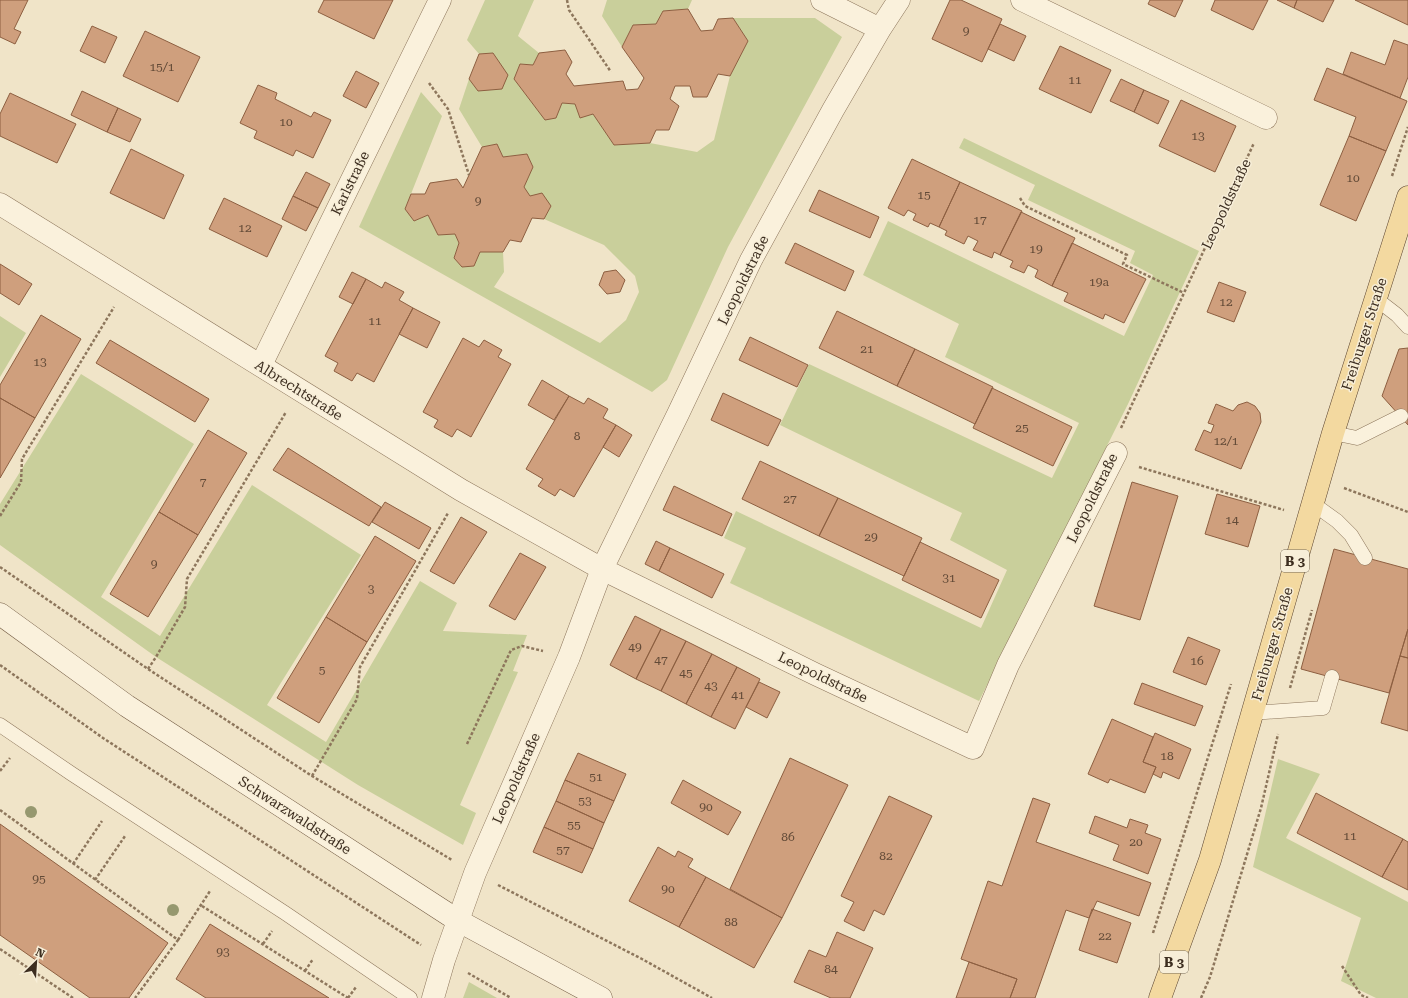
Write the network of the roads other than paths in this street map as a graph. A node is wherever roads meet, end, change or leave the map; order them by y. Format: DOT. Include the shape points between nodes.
graph roads {
  1 [pos="440,0"];
  2 [pos="822,0"];
  3 [pos="899,0"];
  4 [pos="1022,0"];
  5 [pos="880,29"];
  6 [pos="1266,118"];
  7 [pos="1408,198"];
  8 [pos="0,204"];
  9 [pos="1375,298"];
  10 [pos="1408,327"];
  11 [pos="261,365"];
  12 [pos="1401,416"];
  13 [pos="1333,434"];
  14 [pos="1116,453"];
  15 [pos="1312,503"];
  16 [pos="1364,558"];
  17 [pos="602,569"];
  18 [pos="0,614"];
  19 [pos="1332,677"];
  20 [pos="1252,713"];
  21 [pos="0,725"];
  22 [pos="457,920"];
  23 [pos="410,998"];
  24 [pos="433,998"];
  25 [pos="601,998"];
  26 [pos="1160,998"];
  1 -- 11 [label="street, Karlstraße"];
  2 -- 5 [label="street"];
  3 -- 5 [label="street, Leopoldstraße"];
  4 -- 6 [label="street"];
  5 -- 17 [label="street, Leopoldstraße" via="751,260"];
  7 -- 9 [label="main road, Freiburger Straße / B 3"];
  8 -- 11 [label="street, Albrechtstraße"];
  9 -- 10 [label="lane"];
  9 -- 13 [label="main road, Freiburger Straße / B 3"];
  11 -- 17 [label="street, Albrechtstraße" via="461,490"];
  12 -- 13 [label="lane" via="1357,438"];
  13 -- 15 [label="main road, Freiburger Straße / B 3"];
  14 -- 17 [label="street, Leopoldstraße" via="1008,665 973,748 815,674"];
  15 -- 16 [label="lane" via="1351,535"];
  15 -- 20 [label="main road, Freiburger Straße / B 3"];
  17 -- 22 [label="street, Leopoldstraße" via="569,657 474,873"];
  18 -- 22 [label="street, Schwarzwaldstraße" via="127,706"];
  19 -- 20 [label="lane" via="1323,708"];
  20 -- 26 [label="main road, Freiburger Straße / B 3" via="1210,860"];
  21 -- 23 [label="lane"];
  22 -- 24 [label="street, Leopoldstraße"];
  22 -- 25 [label="street, Schwarzwaldstraße"];
}
